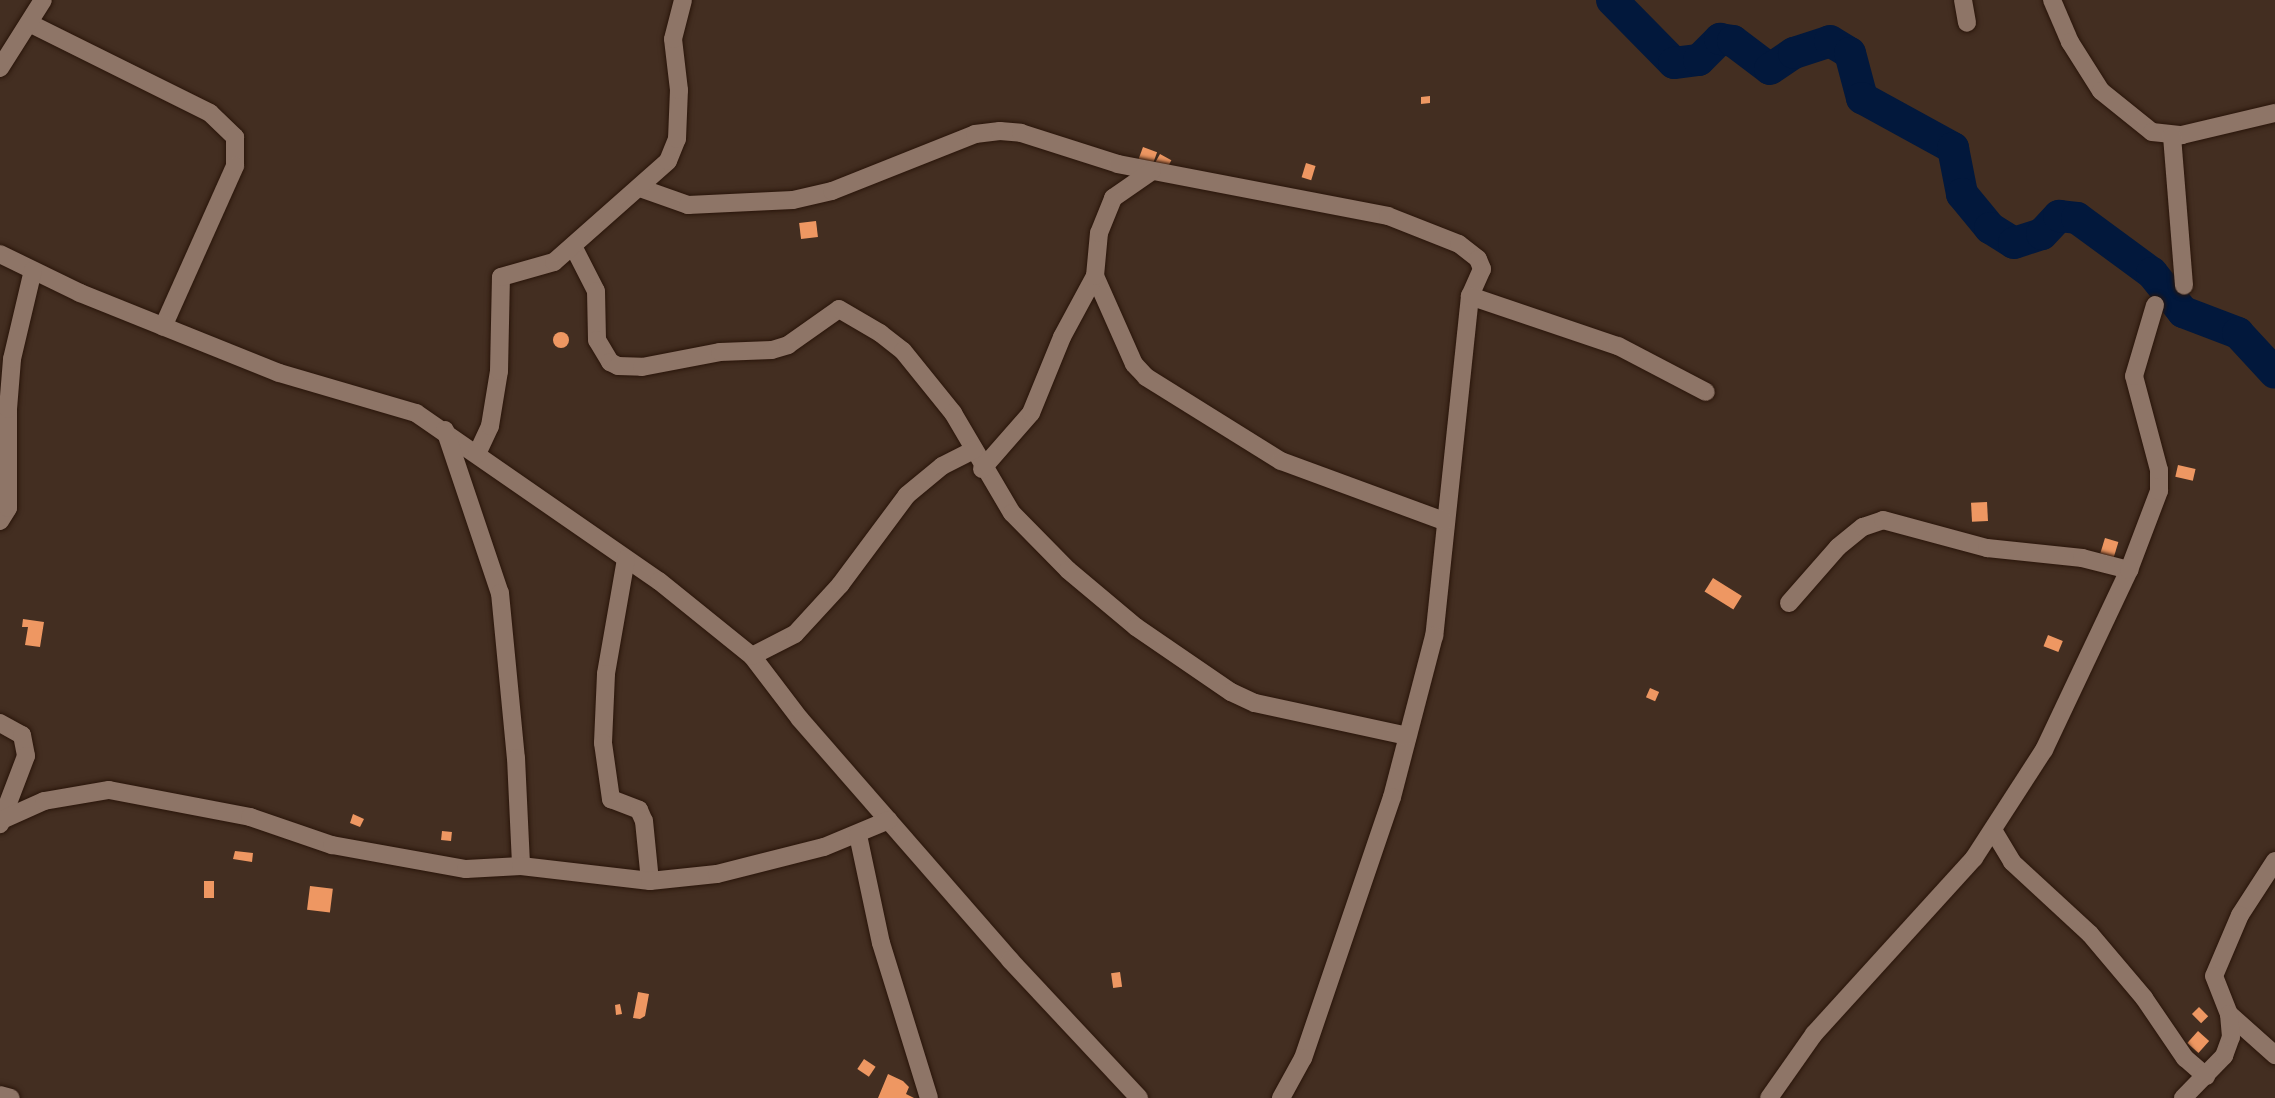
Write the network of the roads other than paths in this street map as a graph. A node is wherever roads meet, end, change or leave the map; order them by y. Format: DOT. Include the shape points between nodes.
graph roads {
  1 [pos="43,0"];
  2 [pos="683,0"];
  3 [pos="1963,0"];
  4 [pos="2052,0"];
  5 [pos="29,23"];
  6 [pos="1967,23"];
  7 [pos="0,68"];
  8 [pos="2275,113"];
  9 [pos="2172,136"];
  10 [pos="1152,171"];
  11 [pos="639,188"];
  12 [pos="573,247"];
  13 [pos="0,254"];
  14 [pos="33,270"];
  15 [pos="1095,276"];
  16 [pos="2184,286"];
  17 [pos="1470,296"];
  18 [pos="2155,305"];
  19 [pos="163,327"];
  20 [pos="1706,392"];
  21 [pos="445,430"];
  22 [pos="974,450"];
  23 [pos="477,454"];
  24 [pos="982,469"];
  25 [pos="0,521"];
  26 [pos="1444,521"];
  27 [pos="626,559"];
  28 [pos="2129,570"];
  29 [pos="1789,603"];
  30 [pos="752,656"];
  31 [pos="0,723"];
  32 [pos="1407,736"];
  33 [pos="889,820"];
  34 [pos="2,822"];
  35 [pos="1993,830"];
  36 [pos="859,835"];
  37 [pos="2275,860"];
  38 [pos="521,866"];
  39 [pos="650,881"];
  40 [pos="2229,1014"];
  41 [pos="2275,1055"];
  42 [pos="2206,1076"];
  43 [pos="929,1098"];
  44 [pos="1139,1098"];
  45 [pos="1280,1098"];
  46 [pos="1769,1098"];
  47 [pos="2183,1098"];
  1 -- 5 [label="street"];
  2 -- 11 [label="street" via="673,39 679,90 677,139 668,161"];
  3 -- 6 [label="street"];
  4 -- 9 [label="street" via="2070,42 2101,91 2133,120 2152,132"];
  5 -- 7 [label="street"];
  5 -- 19 [label="street" via="210,113 235,137 235,166"];
  8 -- 9 [label="street"];
  9 -- 16 [label="street"];
  10 -- 11 [label="street" via="1000,131 975,134 832,191 793,200 688,205"];
  10 -- 15 [label="street" via="1113,198 1099,233"];
  10 -- 17 [label="street" via="1309,199 1427,230 1478,259 1482,269"];
  11 -- 12 [label="street"];
  12 -- 22 [label="street" via="596,291 597,340 610,362 642,367 720,352 772,351 839,309 903,351 953,413"];
  12 -- 23 [label="street" via="554,262 501,276 499,371 490,426"];
  13 -- 14 [label="street"];
  14 -- 19 [label="street"];
  14 -- 25 [label="street" via="12,359 8,508"];
  15 -- 24 [label="street" via="1062,337 1031,414"];
  15 -- 26 [label="street" via="1134,364 1146,377 1281,461"];
  17 -- 20 [label="street" via="1618,346"];
  17 -- 26 [label="street"];
  18 -- 28 [label="street" via="2134,376 2160,470 2159,491"];
  19 -- 21 [label="street" via="278,373 383,401"];
  21 -- 23 [label="street"];
  21 -- 38 [label="street" via="500,593"];
  22 -- 24 [label="street"];
  22 -- 30 [label="street" via="942,466 907,495 840,584 795,634"];
  23 -- 27 [label="street"];
  24 -- 32 [label="street" via="1012,513 1068,570 1136,627 1231,692 1255,703"];
  26 -- 32 [label="street" via="1434,636"];
  27 -- 30 [label="street"];
  27 -- 39 [label="street" via="606,674 603,743 611,799 639,810 644,821"];
  28 -- 29 [label="street" via="2082,558 1987,548 1883,520 1863,527 1838,547"];
  28 -- 35 [label="street" via="2044,750"];
  30 -- 33 [label="street" via="800,719"];
  31 -- 34 [label="street" via="22,735 26,756"];
  32 -- 45 [label="street" via="1392,797 1303,1058"];
  33 -- 36 [label="street"];
  33 -- 44 [label="street" via="1010,960"];
  34 -- 38 [label="street" via="44,802 109,790 250,817 332,845 397,858 466,869"];
  35 -- 42 [label="street" via="2012,862 2090,934 2144,998 2185,1058"];
  35 -- 46 [label="street" via="1936,902 1814,1034"];
  36 -- 39 [label="street" via="718,874"];
  36 -- 43 [label="street" via="881,943"];
  37 -- 40 [label="street" via="2239,915 2216,972"];
  38 -- 39 [label="street"];
  40 -- 41 [label="street"];
  40 -- 42 [label="street" via="2228,1046"];
  42 -- 47 [label="street"];
}
